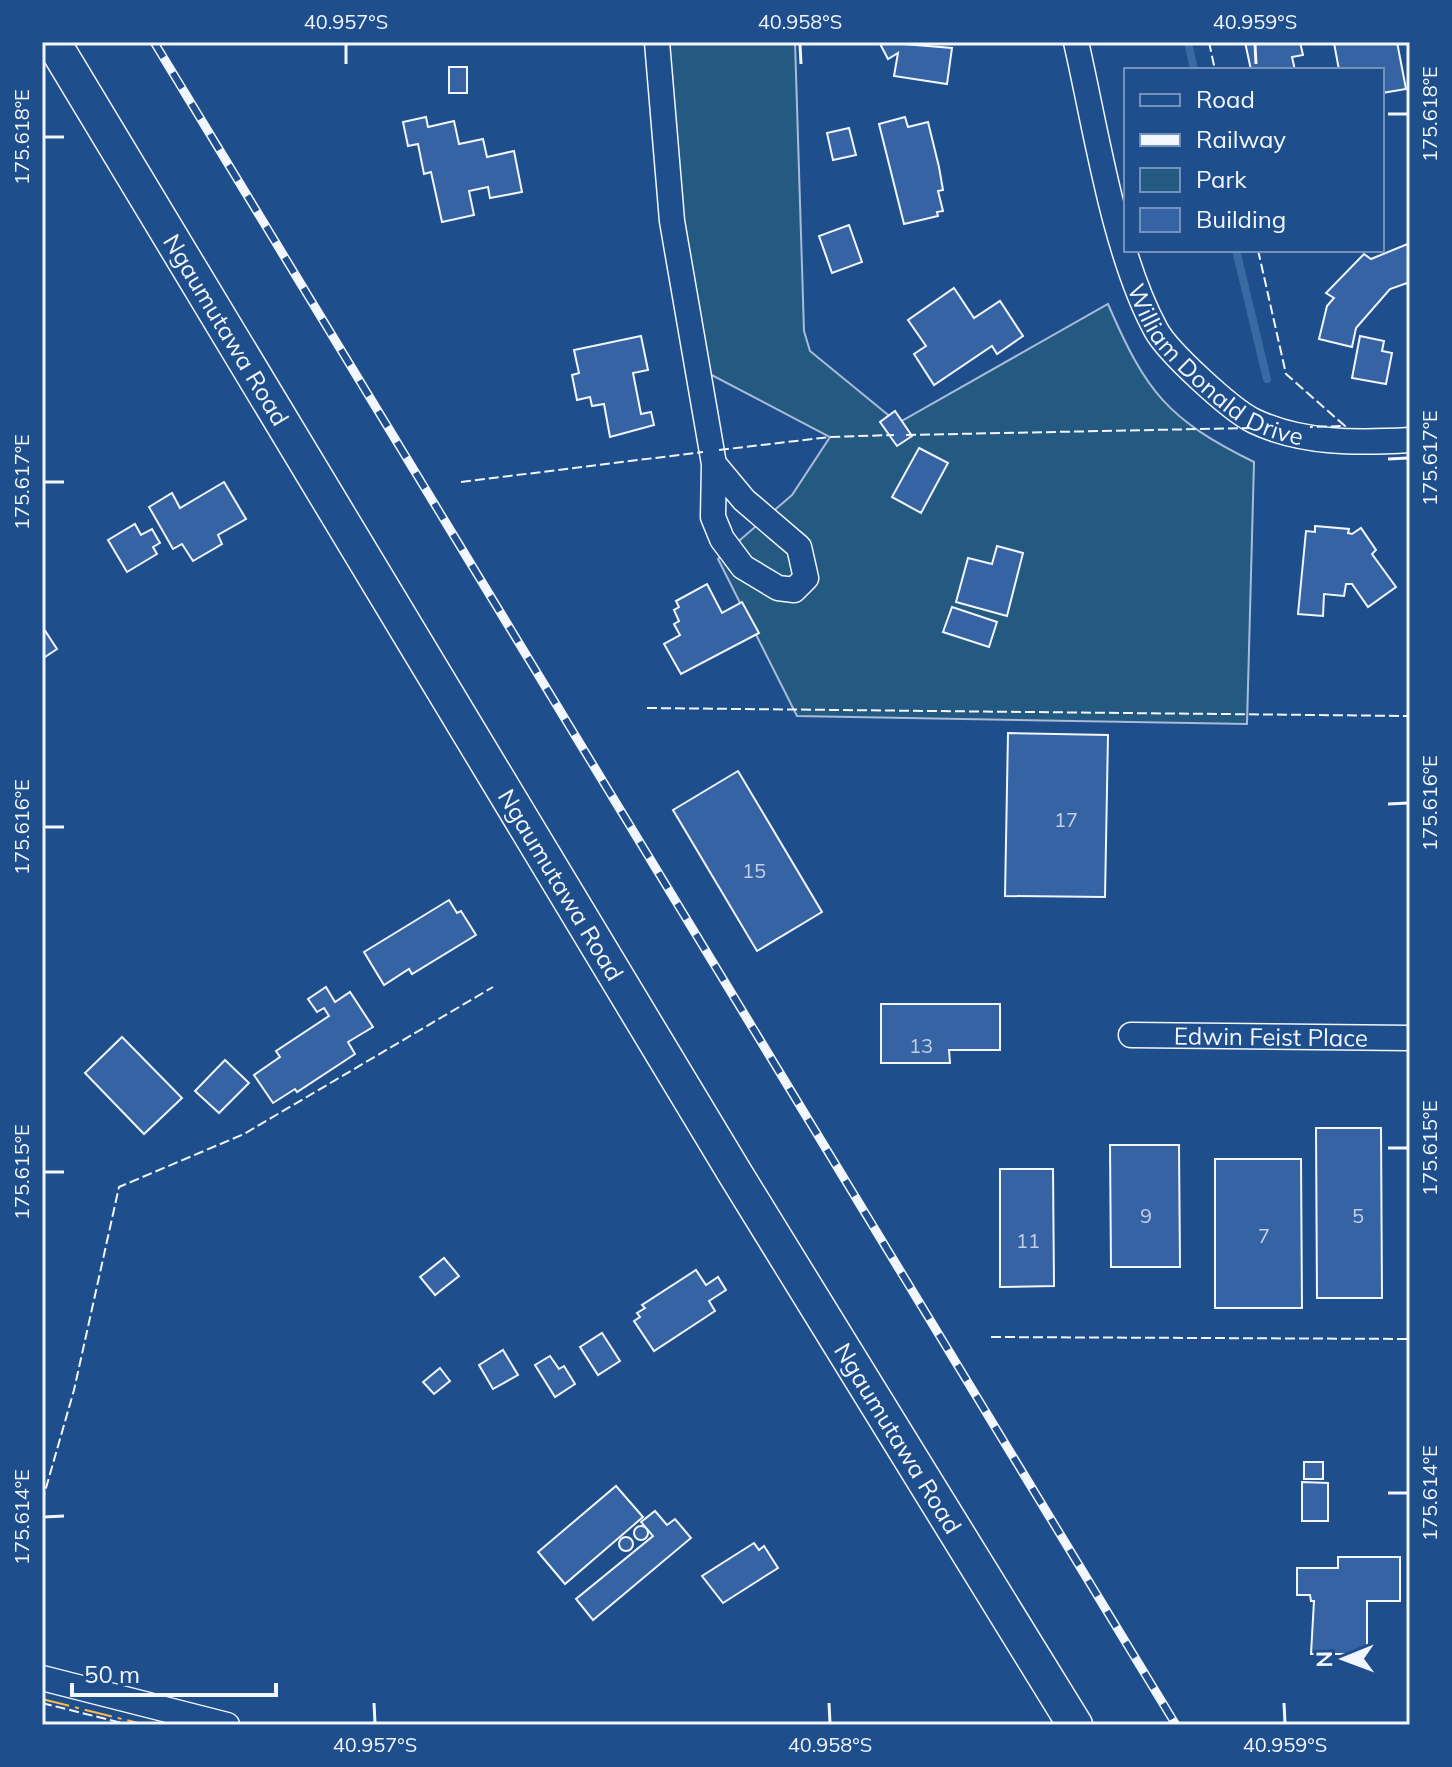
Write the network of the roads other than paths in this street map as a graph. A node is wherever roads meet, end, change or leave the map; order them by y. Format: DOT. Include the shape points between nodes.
graph roads {
  1 [pos="53,42"];
  2 [pos="657,42"];
  3 [pos="1076,42"];
  4 [pos="1124,248"];
  5 [pos="1125,252"];
  6 [pos="1410,440"];
  7 [pos="714,464"];
  8 [pos="1131,1035"];
  9 [pos="1410,1038"];
  10 [pos="42,1678"];
  11 [pos="227,1725"];
  12 [pos="1075,1725"];
  1 -- 12 [label="main road, Ngaumutawa Road" via="744,1188"];
  2 -- 7 [label="street" via="672,221"];
  3 -- 4 [label="street, William Donald Drive"];
  5 -- 6 [label="street, William Donald Drive" via="1157,333 1207,385 1253,421 1321,441"];
  7 -- 7 [label="street" via="744,500 799,547 806,578 794,590 778,588 743,567 722,539 713,517"];
  8 -- 9 [label="street, Edwin Feist Place"];
  10 -- 11 [label="street"];
}
